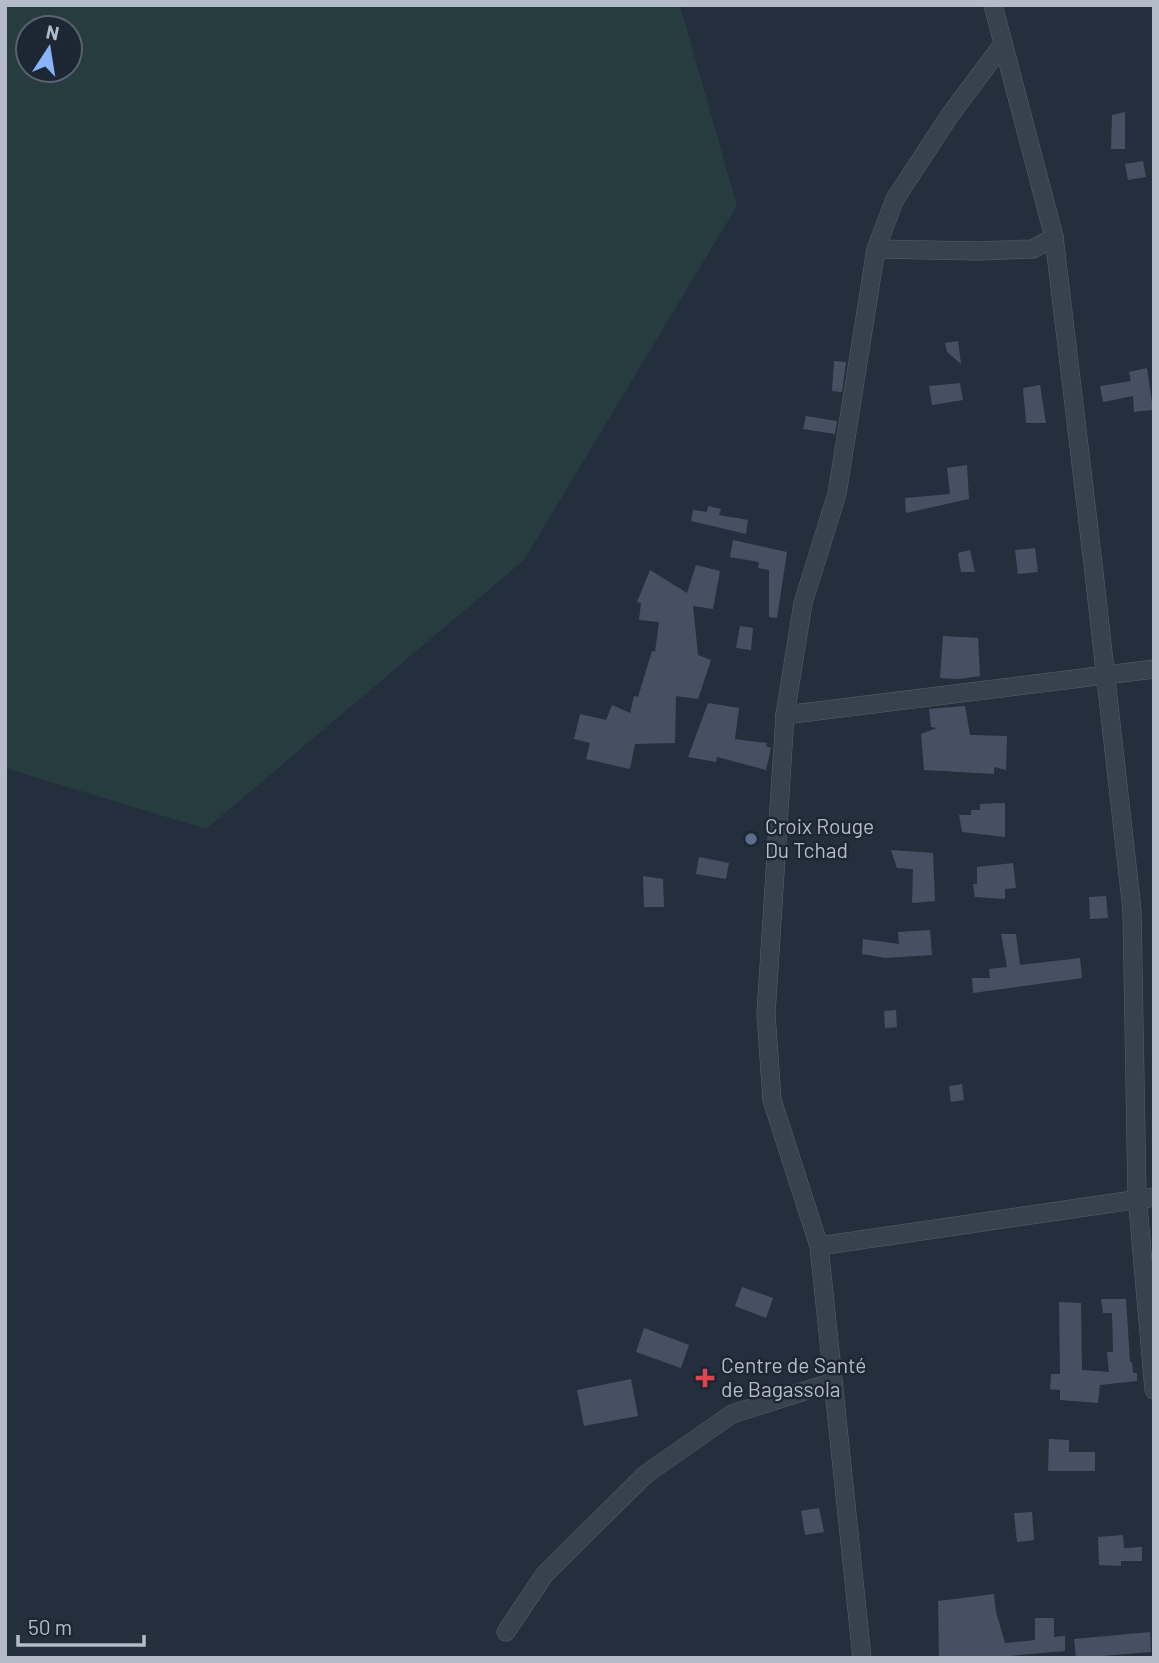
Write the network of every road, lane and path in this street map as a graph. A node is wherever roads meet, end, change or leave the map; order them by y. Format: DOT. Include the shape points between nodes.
graph roads {
  1 [pos="993,5"];
  2 [pos="1003,44"];
  3 [pos="1054,237"];
  4 [pos="876,249"];
  5 [pos="1154,669"];
  6 [pos="1106,675"];
  7 [pos="785,715"];
  8 [pos="1146,1198"];
  9 [pos="820,1246"];
  10 [pos="833,1382"];
  11 [pos="1154,1390"];
  12 [pos="506,1632"];
  13 [pos="862,1658"];
  1 -- 2 [label="street"];
  2 -- 3 [label="street"];
  2 -- 4 [label="street" via="895,199"];
  3 -- 4 [label="street" via="1033,249"];
  3 -- 6 [label="street"];
  4 -- 7 [label="street" via="837,494 803,603"];
  5 -- 6 [label="street"];
  6 -- 7 [label="street"];
  6 -- 8 [label="street" via="1132,910"];
  7 -- 9 [label="street" via="766,1014 772,1100"];
  8 -- 9 [label="street"];
  8 -- 11 [label="street"];
  9 -- 10 [label="street"];
  10 -- 12 [label="street" via="732,1414 646,1474 545,1574"];
  10 -- 13 [label="street"];
}
